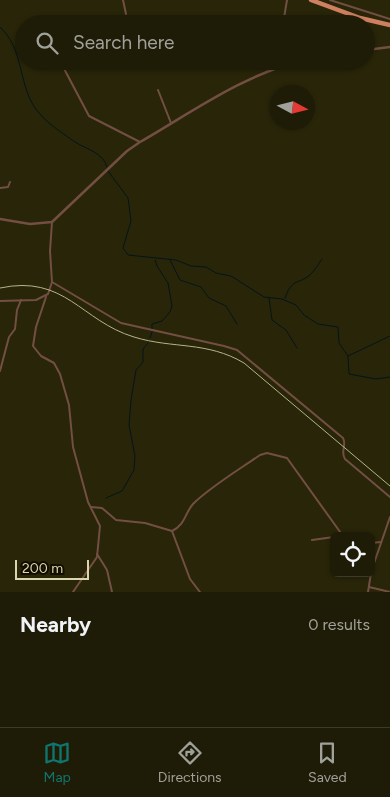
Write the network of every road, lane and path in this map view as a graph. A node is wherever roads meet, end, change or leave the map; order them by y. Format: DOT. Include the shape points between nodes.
graph roads {
  1 [pos="123,0"];
  2 [pos="287,0"];
  3 [pos="312,0"];
  4 [pos="330,0"];
  5 [pos="126,14"];
  6 [pos="284,15"];
  7 [pos="352,15"];
  8 [pos="390,19"];
  9 [pos="375,22"];
  10 [pos="390,25"];
  11 [pos="390,47"];
  12 [pos="375,49"];
  13 [pos="65,70"];
  14 [pos="274,70"];
  15 [pos="158,90"];
  16 [pos="171,123"];
  17 [pos="140,142"];
  18 [pos="10,182"];
  19 [pos="0,188"];
  20 [pos="0,219"];
  21 [pos="52,222"];
  22 [pos="52,282"];
  23 [pos="46,296"];
  24 [pos="21,300"];
  25 [pos="0,301"];
  26 [pos="0,371"];
  27 [pos="390,497"];
  28 [pos="92,508"];
  29 [pos="390,517"];
  30 [pos="172,531"];
  31 [pos="339,532"];
  32 [pos="330,538"];
  33 [pos="312,540"];
  34 [pos="381,542"];
  35 [pos="375,543"];
  36 [pos="97,554"];
  37 [pos="375,561"];
  38 [pos="370,577"];
  39 [pos="369,587"];
  40 [pos="73,592"];
  41 [pos="112,592"];
  42 [pos="200,592"];
  43 [pos="368,592"];
  44 [pos="390,592"];
  1 -- 5 [label="street"];
  2 -- 6 [label="street"];
  3 -- 7 [label="highway"];
  4 -- 8 [label="street"];
  9 -- 10 [label="highway"];
  11 -- 12 [label="street"];
  13 -- 17 [label="street" via="89,116"];
  14 -- 16 [label="street"];
  15 -- 16 [label="street"];
  16 -- 17 [label="street"];
  17 -- 21 [label="street"];
  18 -- 19 [label="street" via="8,188"];
  20 -- 21 [label="street" via="22,223"];
  21 -- 22 [label="street"];
  22 -- 23 [label="street"];
  22 -- 27 [label="street" via="121,323 237,350 343,438 342,454 345,459"];
  23 -- 24 [label="street"];
  23 -- 28 [label="street" via="33,346 41,356 54,363 60,374 69,405 73,447"];
  24 -- 25 [label="street"];
  24 -- 26 [label="street"];
  28 -- 30 [label="street" via="102,508 116,520 145,523"];
  28 -- 36 [label="street" via="100,526"];
  29 -- 34 [label="street"];
  30 -- 31 [label="street" via="192,505 267,453 287,458"];
  30 -- 42 [label="street" via="190,580"];
  32 -- 33 [label="street"];
  34 -- 35 [label="street"];
  34 -- 37 [label="street"];
  36 -- 40 [label="street"];
  36 -- 41 [label="street" via="107,570"];
  38 -- 39 [label="street"];
  39 -- 43 [label="street"];
  39 -- 44 [label="street"];
}
